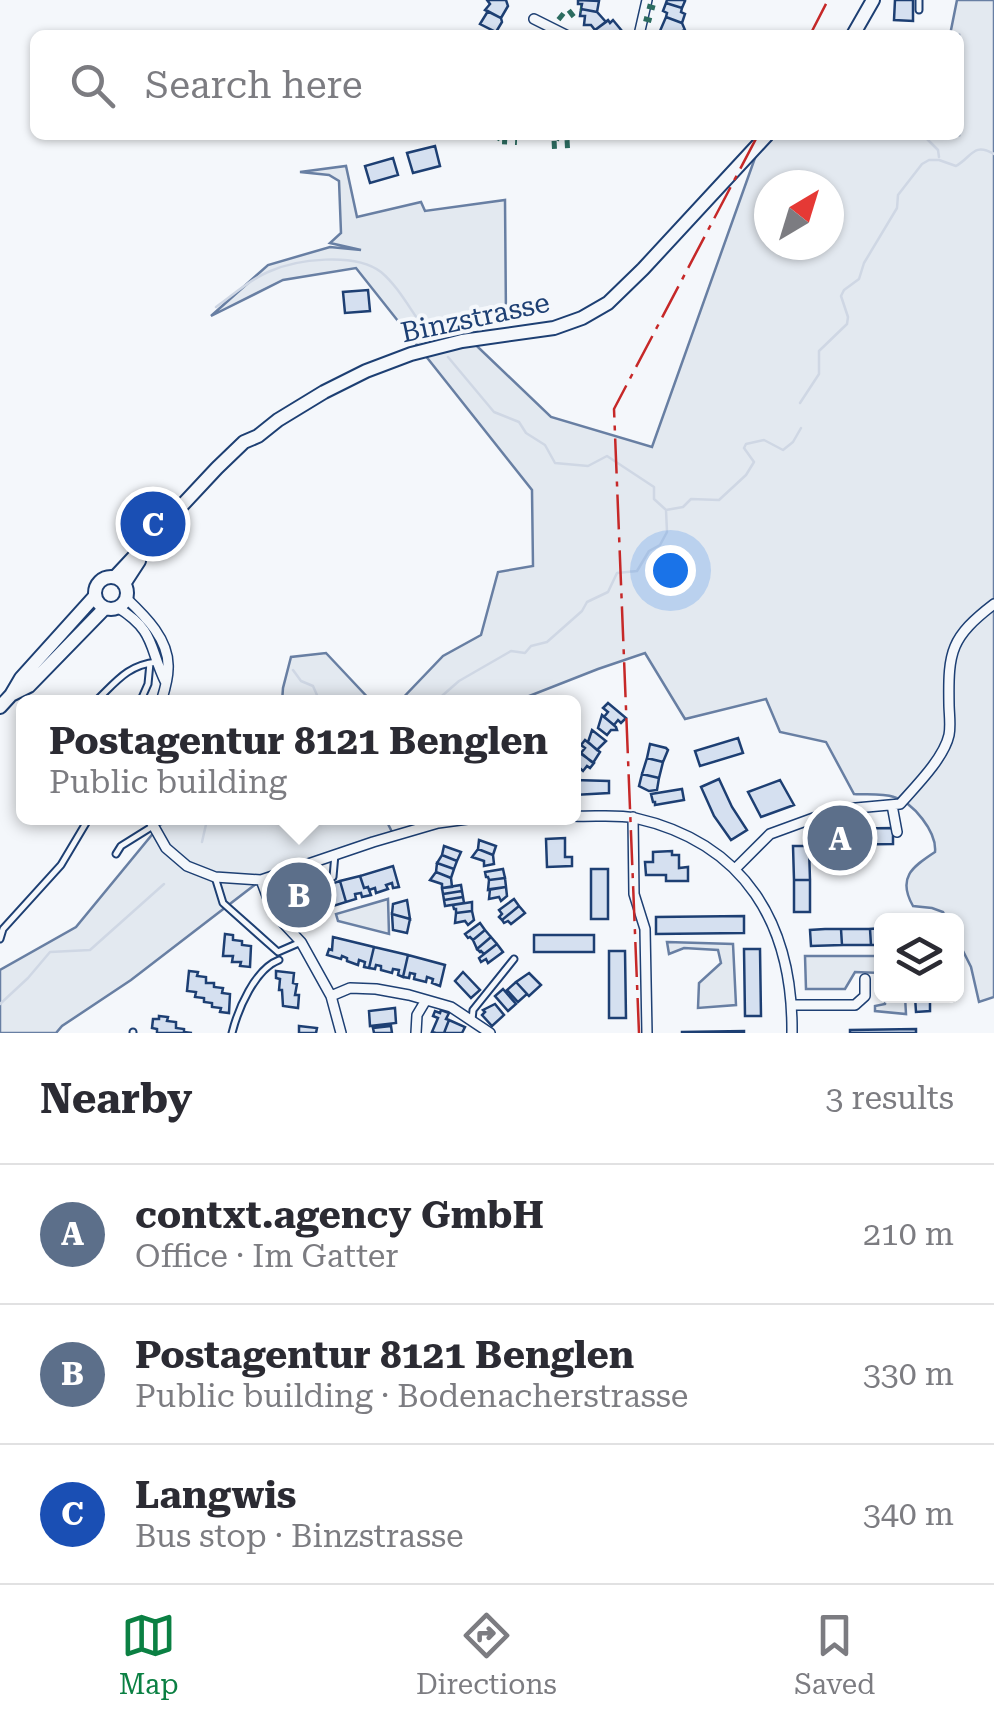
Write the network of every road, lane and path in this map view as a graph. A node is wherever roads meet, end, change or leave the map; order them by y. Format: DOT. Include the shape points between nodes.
graph roads {
  1 [pos="648,0"];
  2 [pos="873,0"];
  3 [pos="919,0"];
  4 [pos="919,10"];
  5 [pos="534,19"];
  6 [pos="556,30"];
  7 [pos="640,30"];
  8 [pos="857,30"];
  9 [pos="761,140"];
  10 [pos="117,595"];
  11 [pos="95,596"];
  12 [pos="994,604"];
  13 [pos="159,662"];
  14 [pos="102,695"];
  15 [pos="143,695"];
  16 [pos="163,695"];
  17 [pos="11,696"];
  18 [pos="0,707"];
  19 [pos="896,805"];
  20 [pos="581,816"];
  21 [pos="633,817"];
  22 [pos="85,825"];
  23 [pos="147,825"];
  24 [pos="153,825"];
  25 [pos="428,825"];
  26 [pos="897,832"];
  27 [pos="116,854"];
  28 [pos="334,854"];
  29 [pos="736,869"];
  30 [pos="215,877"];
  31 [pos="262,880"];
  32 [pos="267,898"];
  33 [pos="1,928"];
  34 [pos="0,938"];
  35 [pos="300,942"];
  36 [pos="514,959"];
  37 [pos="279,960"];
  38 [pos="866,979"];
  39 [pos="331,996"];
  40 [pos="426,1000"];
  41 [pos="792,1006"];
  42 [pos="472,1020"];
  43 [pos="232,1033"];
  44 [pos="341,1033"];
  45 [pos="416,1033"];
  46 [pos="468,1033"];
  47 [pos="490,1033"];
  48 [pos="647,1033"];
  49 [pos="792,1033"];
  1 -- 7 [label="street"];
  2 -- 8 [label="main road"];
  3 -- 4 [label="lane"];
  5 -- 6 [label="street"];
  9 -- 10 [label="main road, Binzstrasse" via="632,281 595,311 554,328 462,341 386,362 303,404 258,436 140,560"];
  10 -- 11 [label="main road" via="97,601"];
  10 -- 11 [label="main road, Binzstrasse" via="104,578"];
  10 -- 13 [label="street"];
  10 -- 17 [label="main road, Binzstrasse" via="29,686"];
  11 -- 17 [label="main road, Binzstrasse"];
  12 -- 19 [label="street" via="956,642 948,673 949,736 931,769"];
  13 -- 14 [label="lane" via="136,665"];
  13 -- 15 [label="lane"];
  13 -- 16 [label="street"];
  17 -- 18 [label="main road, Binzstrasse"];
  19 -- 26 [label="street"];
  19 -- 29 [label="street" via="822,815 770,834"];
  20 -- 21 [label="street"];
  21 -- 29 [label="street" via="694,840"];
  21 -- 48 [label="street"];
  22 -- 33 [label="lane" via="62,865"];
  23 -- 27 [label="lane"];
  24 -- 30 [label="street" via="186,866"];
  25 -- 28 [label="street"];
  28 -- 31 [label="street"];
  28 -- 32 [label="lane" via="333,877"];
  29 -- 41 [label="street" via="778,936"];
  30 -- 31 [label="street"];
  30 -- 35 [label="lane" via="222,902 278,952"];
  31 -- 32 [label="street"];
  32 -- 35 [label="street"];
  33 -- 34 [label="lane"];
  35 -- 39 [label="street"];
  36 -- 42 [label="lane"];
  37 -- 43 [label="lane" via="257,979"];
  38 -- 41 [label="street" via="866,996 856,1005"];
  39 -- 40 [label="street" via="376,989"];
  39 -- 44 [label="street"];
  40 -- 42 [label="street"];
  40 -- 45 [label="street"];
  41 -- 49 [label="street"];
  42 -- 46 [label="street"];
  42 -- 47 [label="street"];
}
